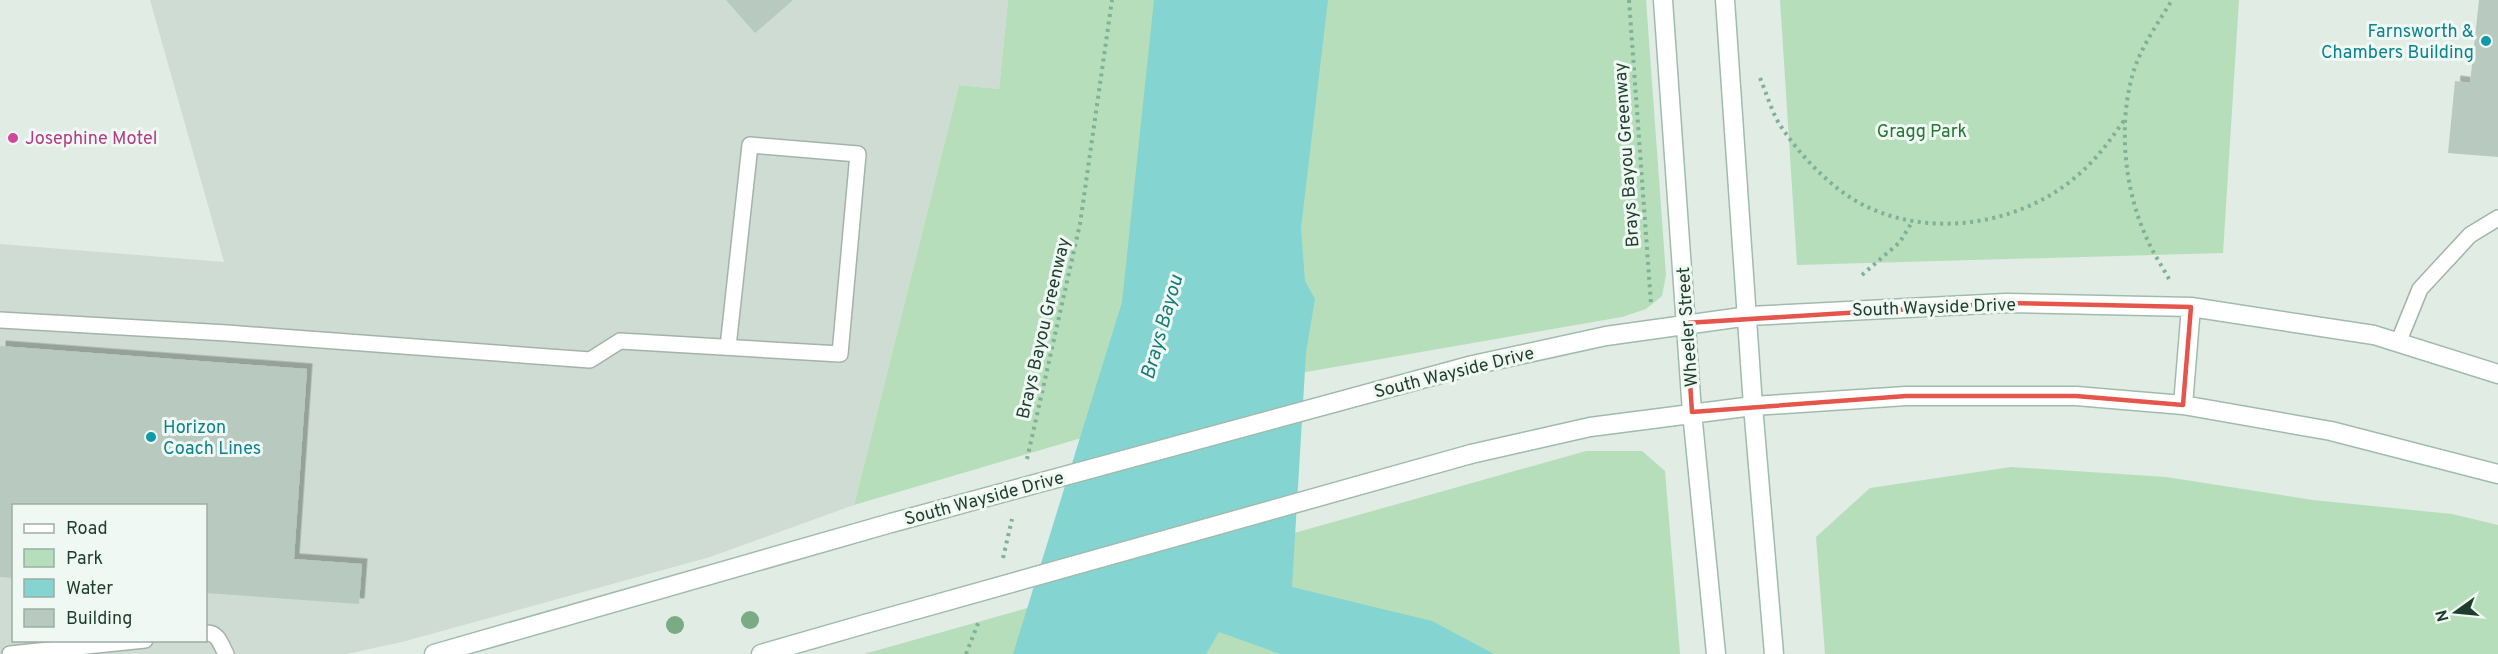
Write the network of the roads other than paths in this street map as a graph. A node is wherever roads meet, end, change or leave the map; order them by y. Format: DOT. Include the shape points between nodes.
graph roads {
  1 [pos="1663,0"];
  2 [pos="1725,0"];
  3 [pos="2498,218"];
  4 [pos="2191,307"];
  5 [pos="1749,316"];
  6 [pos="0,320"];
  7 [pos="1686,323"];
  8 [pos="2398,343"];
  9 [pos="728,347"];
  10 [pos="2498,374"];
  11 [pos="2183,405"];
  12 [pos="1754,406"];
  13 [pos="1692,412"];
  14 [pos="2498,474"];
  15 [pos="207,633"];
  16 [pos="126,642"];
  17 [pos="10,654"];
  18 [pos="226,654"];
  19 [pos="434,654"];
  20 [pos="760,654"];
  21 [pos="1716,654"];
  22 [pos="1774,654"];
  1 -- 7 [label="main road, Wheeler Street"];
  2 -- 5 [label="main road"];
  3 -- 8 [label="lane" via="2470,235 2420,290"];
  4 -- 5 [label="main road, South Wayside Drive" via="2006,303"];
  4 -- 8 [label="main road, South Wayside Drive"];
  4 -- 11 [label="main road"];
  5 -- 7 [label="main road, South Wayside Drive"];
  5 -- 12 [label="main road"];
  6 -- 9 [label="lane" via="590,360 620,341"];
  7 -- 13 [label="main road, Wheeler Street"];
  7 -- 19 [label="main road, South Wayside Drive, bridge" via="1473,364 891,523"];
  8 -- 10 [label="main road, South Wayside Drive"];
  9 -- 9 [label="lane" via="840,354 858,154 750,145"];
  11 -- 12 [label="main road" via="2076,396 1906,396"];
  11 -- 14 [label="main road" via="2331,431"];
  12 -- 13 [label="main road"];
  12 -- 22 [label="main road"];
  13 -- 20 [label="main road, bridge" via="1590,427 1471,454"];
  13 -- 21 [label="main road, Wheeler Street"];
  15 -- 18 [label="lane" via="217,637"];
  16 -- 17 [label="lane"];
}
